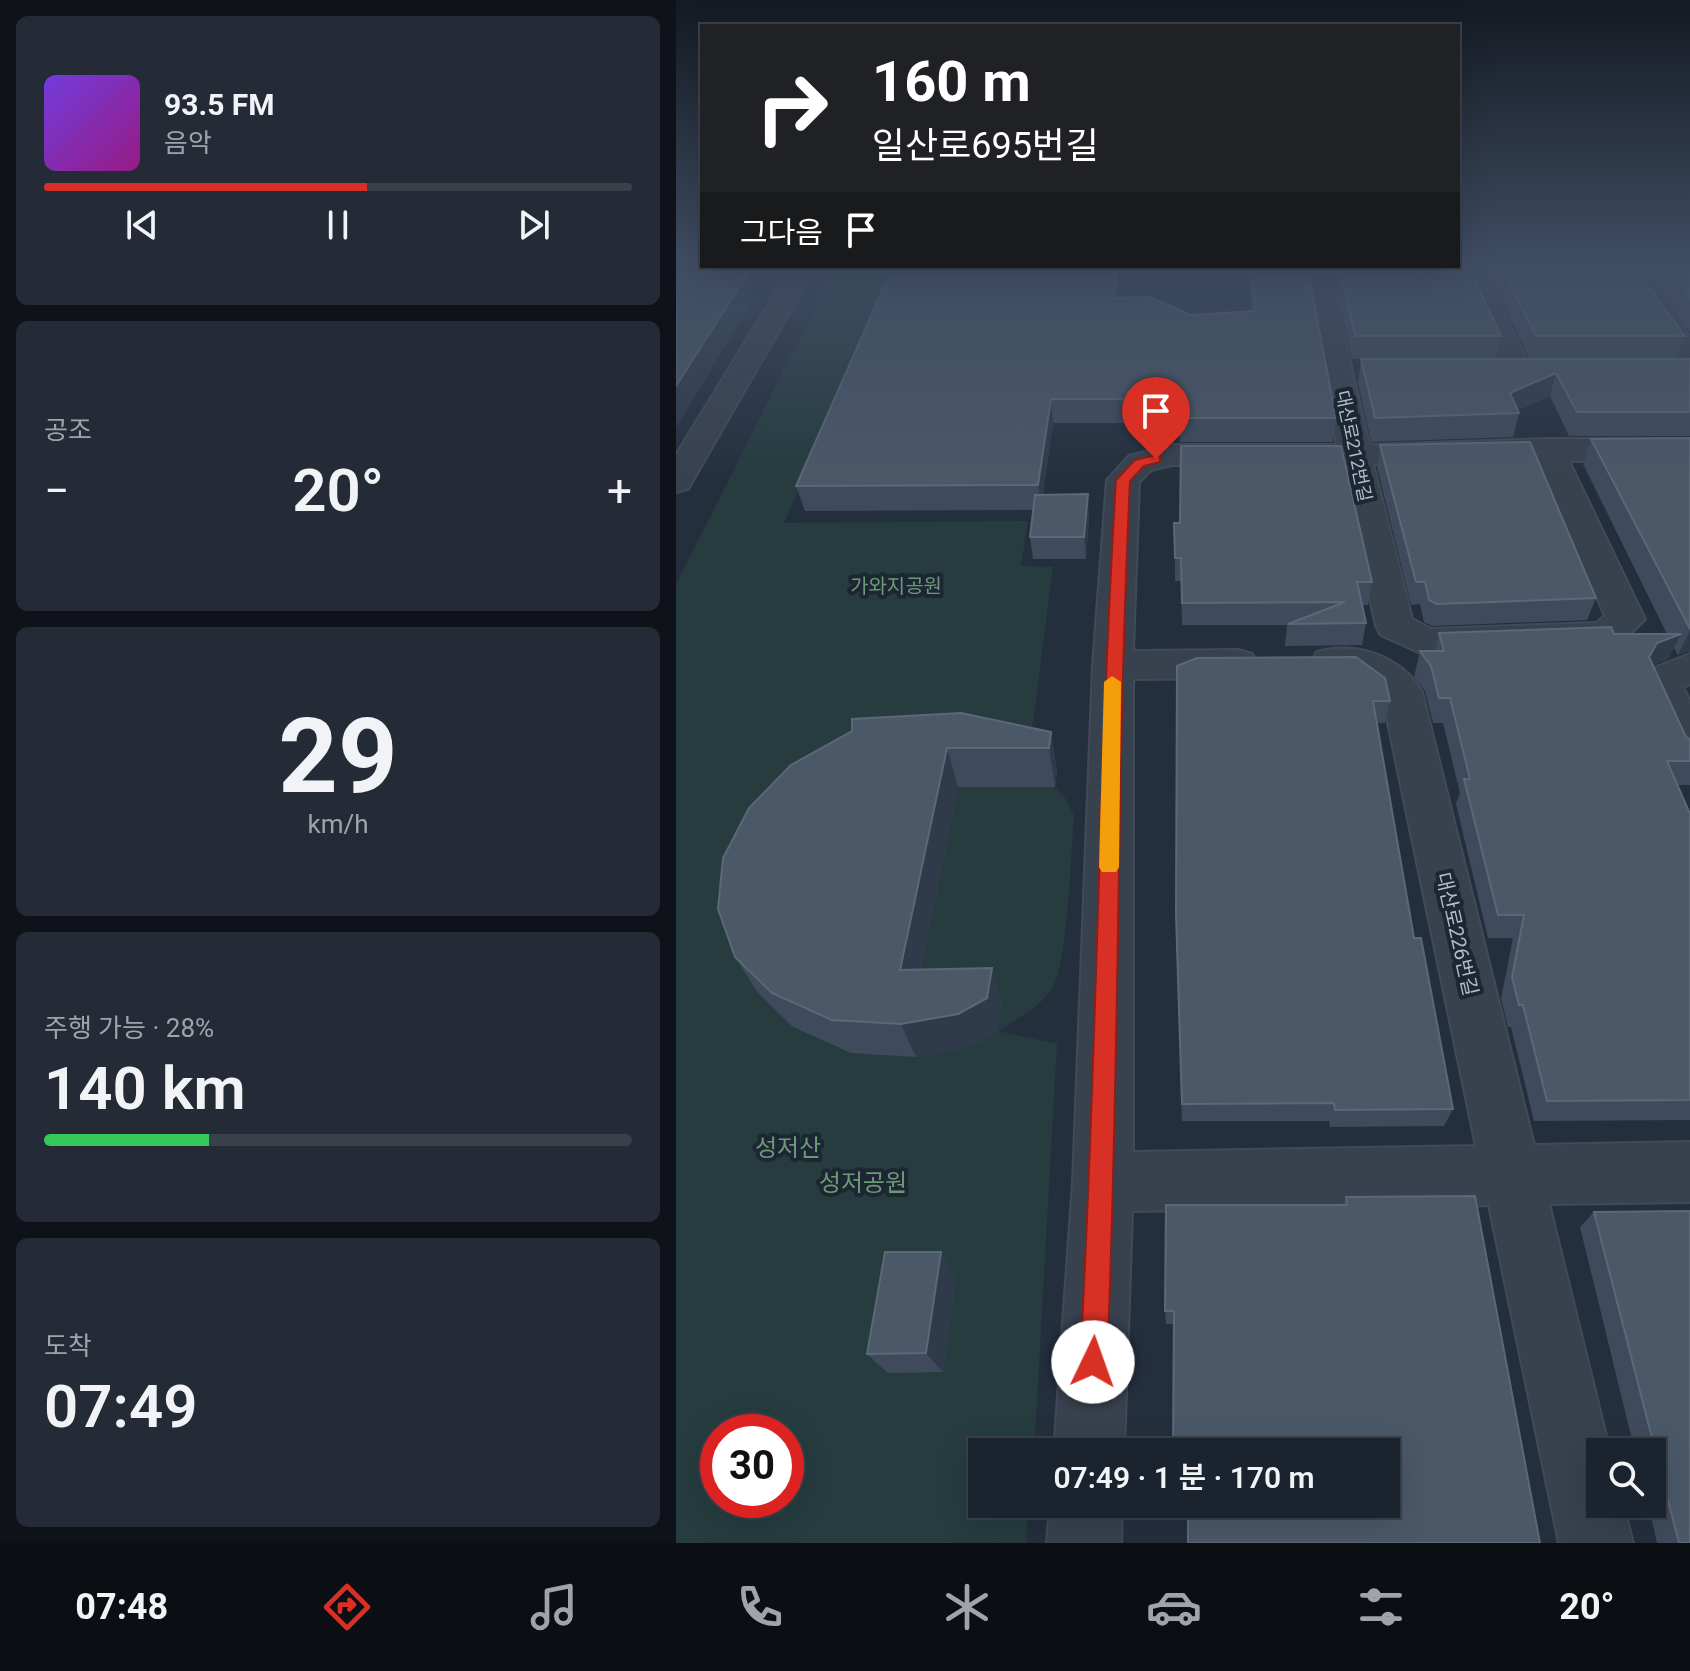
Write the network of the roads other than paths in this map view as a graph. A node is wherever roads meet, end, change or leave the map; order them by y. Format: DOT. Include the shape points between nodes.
graph roads {
  1 [pos="757,334"];
  2 [pos="1340,334"];
  3 [pos="1501,334"];
  4 [pos="1666,334"];
  5 [pos="1685,366"];
  6 [pos="1488,371"];
  7 [pos="1518,371"];
  8 [pos="1550,371"];
  9 [pos="1548,449"];
  10 [pos="1690,449"];
  11 [pos="1355,455"];
  12 [pos="676,482"];
  13 [pos="1113,665"];
  14 [pos="1675,675"];
  15 [pos="1690,750"];
  16 [pos="1690,1172"];
  17 [pos="1511,1176"];
  18 [pos="1103,1182"];
  19 [pos="1090,1438"];
  20 [pos="1085,1518"];
  21 [pos="1084,1543"];
  22 [pos="1596,1543"];
  1 -- 12 [label="street"];
  2 -- 11 [label="street, 대산로212번길" via="1353,371"];
  3 -- 7 [label="street"];
  4 -- 5 [label="street"];
  6 -- 7 [label="street"];
  7 -- 8 [label="street"];
  9 -- 10 [label="street"];
  9 -- 11 [label="street"];
  9 -- 11 [label="street, 대산로212번길" via="1626,619 1605,636 1425,642 1395,626"];
  11 -- 13 [label="street" via="1172,455 1140,463 1123,480"];
  13 -- 17 [label="street, 대산로226번길" via="1362,662 1402,692"];
  13 -- 18 [label="street"];
  14 -- 15 [label="street"];
  16 -- 17 [label="street"];
  17 -- 18 [label="street"];
  17 -- 22 [label="street, 대산로226번길"];
  18 -- 19 [label="street"];
  20 -- 21 [label="street"];
}
